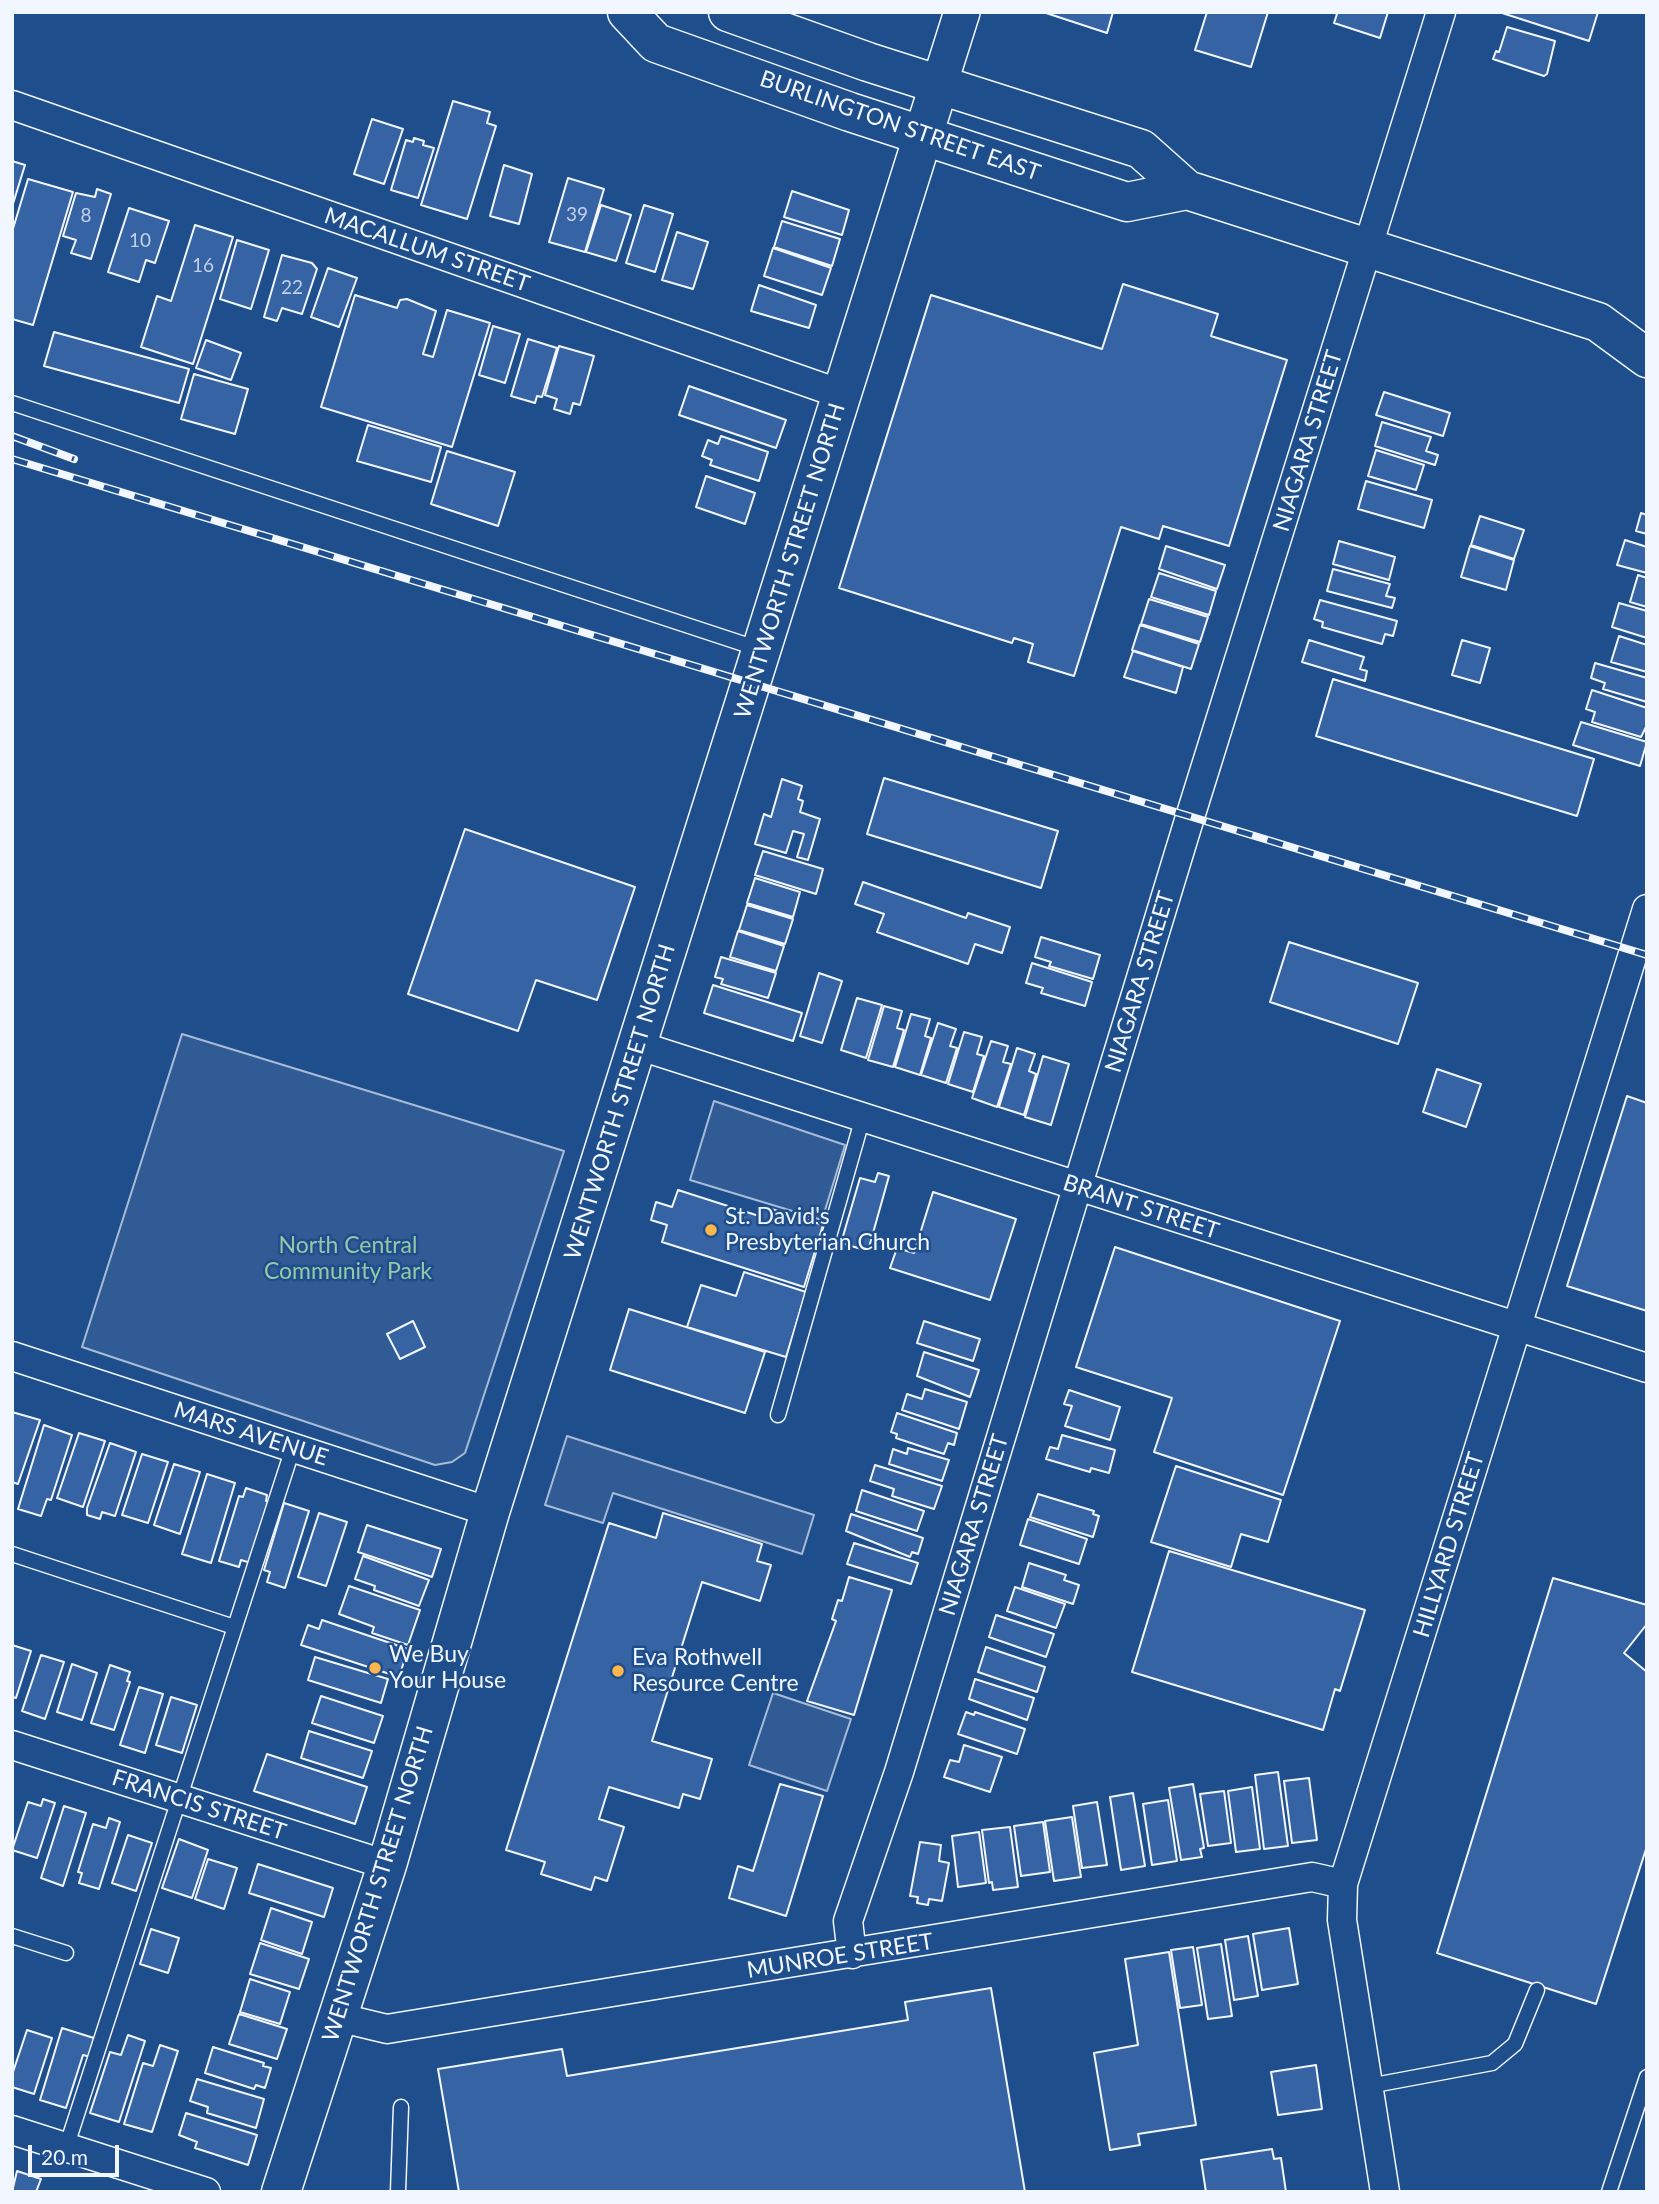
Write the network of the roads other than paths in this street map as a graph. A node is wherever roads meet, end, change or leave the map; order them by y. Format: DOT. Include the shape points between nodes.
graph roads {
  1 [pos="627,12"];
  2 [pos="728,12"];
  3 [pos="962,12"];
  4 [pos="1441,12"];
  5 [pos="939,85"];
  6 [pos="12,105"];
  7 [pos="922,134"];
  8 [pos="1187,190"];
  9 [pos="1368,250"];
  10 [pos="1647,321"];
  11 [pos="1598,322"];
  12 [pos="1647,358"];
  13 [pos="841,394"];
  14 [pos="12,403"];
  15 [pos="762,650"];
  16 [pos="1647,909"];
  17 [pos="637,1045"];
  18 [pos="863,1117"];
  19 [pos="1076,1187"];
  20 [pos="1518,1328"];
  21 [pos="12,1356"];
  22 [pos="1647,1368"];
  23 [pos="778,1415"];
  24 [pos="293,1448"];
  25 [pos="491,1512"];
  26 [pos="12,1554"];
  27 [pos="234,1627"];
  28 [pos="12,1745"];
  29 [pos="180,1799"];
  30 [pos="387,1865"];
  31 [pos="1343,1884"];
  32 [pos="12,1936"];
  33 [pos="66,1953"];
  34 [pos="852,1954"];
  35 [pos="1537,1990"];
  36 [pos="337,2017"];
  37 [pos="1647,2077"];
  38 [pos="1369,2086"];
  39 [pos="401,2106"];
  40 [pos="12,2130"];
  41 [pos="66,2148"];
  42 [pos="206,2192"];
  43 [pos="281,2192"];
  44 [pos="398,2192"];
  45 [pos="1385,2192"];
  46 [pos="1609,2192"];
  1 -- 7 [label="main road, BURLINGTON STREET EAST" via="656,43"];
  2 -- 5 [label="main road, BURLINGTON STREET EAST"];
  3 -- 5 [label="street, WENTWORTH STREET NORTH"];
  4 -- 9 [label="street, NIAGARA STREET"];
  5 -- 7 [label="main road, WENTWORTH STREET NORTH"];
  5 -- 8 [label="main road, BURLINGTON STREET EAST" via="1141,149"];
  6 -- 13 [label="street, MACALLUM STREET"];
  7 -- 8 [label="main road, BURLINGTON STREET EAST" via="1127,202"];
  7 -- 13 [label="main road, WENTWORTH STREET NORTH"];
  8 -- 9 [label="main road, BURLINGTON STREET EAST"];
  9 -- 11 [label="main road, BURLINGTON STREET EAST"];
  9 -- 19 [label="street, NIAGARA STREET"];
  10 -- 11 [label="main road, BURLINGTON STREET EAST"];
  11 -- 12 [label="main road, BURLINGTON STREET EAST"];
  13 -- 15 [label="main road, WENTWORTH STREET NORTH"];
  14 -- 15 [label="lane"];
  15 -- 17 [label="main road, WENTWORTH STREET NORTH"];
  16 -- 20 [label="street, HILLYARD STREET"];
  17 -- 18 [label="street, BRANT STREET"];
  17 -- 25 [label="main road, WENTWORTH STREET NORTH"];
  18 -- 19 [label="street, BRANT STREET"];
  18 -- 23 [label="lane"];
  19 -- 20 [label="street, BRANT STREET"];
  19 -- 34 [label="street, NIAGARA STREET" via="899,1772 848,1921"];
  20 -- 22 [label="street, BRANT STREET"];
  20 -- 31 [label="street, HILLYARD STREET"];
  21 -- 24 [label="street, MARS AVENUE"];
  24 -- 25 [label="street, MARS AVENUE"];
  24 -- 27 [label="lane"];
  25 -- 30 [label="main road, WENTWORTH STREET NORTH"];
  26 -- 27 [label="lane"];
  27 -- 29 [label="lane"];
  28 -- 29 [label="street, FRANCIS STREET"];
  29 -- 30 [label="street, FRANCIS STREET"];
  29 -- 41 [label="lane"];
  30 -- 36 [label="main road, WENTWORTH STREET NORTH"];
  31 -- 34 [label="street, MUNROE STREET" via="1312,1877"];
  31 -- 38 [label="street, HILLYARD STREET" via="1342,1920"];
  32 -- 33 [label="lane"];
  34 -- 36 [label="street, MUNROE STREET" via="387,2029"];
  35 -- 38 [label="lane" via="1515,2044 1492,2063"];
  36 -- 43 [label="main road, WENTWORTH STREET NORTH"];
  37 -- 46 [label="lane"];
  38 -- 45 [label="street, HILLYARD STREET"];
  39 -- 44 [label="lane"];
  40 -- 41 [label="street"];
  41 -- 42 [label="street"];
}
